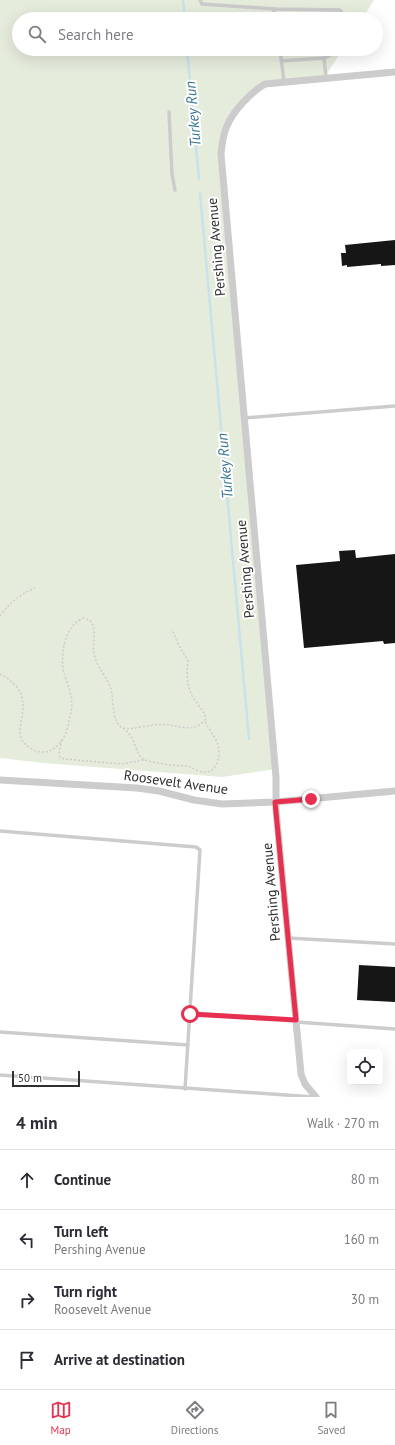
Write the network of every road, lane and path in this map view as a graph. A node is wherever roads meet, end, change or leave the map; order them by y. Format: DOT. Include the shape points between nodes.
graph roads {
  1 [pos="200,0"];
  2 [pos="275,9"];
  3 [pos="341,12"];
  4 [pos="281,56"];
  5 [pos="329,56"];
  6 [pos="324,58"];
  7 [pos="281,61"];
  8 [pos="395,72"];
  9 [pos="326,78"];
  10 [pos="284,82"];
  11 [pos="169,112"];
  12 [pos="175,190"];
  13 [pos="395,406"];
  14 [pos="244,418"];
  15 [pos="34,588"];
  16 [pos="0,616"];
  17 [pos="172,629"];
  18 [pos="0,674"];
  19 [pos="206,720"];
  20 [pos="123,728"];
  21 [pos="62,740"];
  22 [pos="144,760"];
  23 [pos="0,780"];
  24 [pos="395,790"];
  25 [pos="275,802"];
  26 [pos="0,831"];
  27 [pos="288,938"];
  28 [pos="395,944"];
  29 [pos="190,1014"];
  30 [pos="296,1021"];
  31 [pos="395,1029"];
  32 [pos="0,1032"];
  33 [pos="188,1045"];
  34 [pos="0,1076"];
  35 [pos="185,1088"];
  36 [pos="315,1097"];
  1 -- 2 [label="lane" via="202,4"];
  2 -- 3 [label="lane"];
  4 -- 7 [label="lane"];
  5 -- 6 [label="lane"];
  6 -- 7 [label="lane"];
  6 -- 9 [label="lane"];
  7 -- 10 [label="lane"];
  8 -- 9 [label="street, Pershing Avenue"];
  9 -- 10 [label="street, Pershing Avenue"];
  10 -- 14 [label="street, Pershing Avenue" via="265,84 258,88 234,114 227,125 222,144 221,160"];
  11 -- 12 [label="lane"];
  13 -- 14 [label="lane"];
  14 -- 25 [label="street, Pershing Avenue" via="276,777"];
  15 -- 16 [label="path" via="11,603"];
  17 -- 19 [label="path" via="188,661 188,685 192,696"];
  18 -- 21 [label="path" via="11,680 22,695 24,702 20,731 25,744 43,753 52,750"];
  19 -- 20 [label="path" via="201,726 191,728 156,724"];
  19 -- 22 [label="path" via="208,729 218,745 218,764 213,769 201,772 186,766"];
  20 -- 21 [label="path" via="117,723 111,690 94,654 94,627 91,621 84,618 71,627 62,655 72,703 68,730"];
  20 -- 22 [label="path"];
  21 -- 22 [label="path" via="59,752 60,757 64,759 122,764"];
  23 -- 25 [label="street, Roosevelt Avenue" via="137,788 222,804"];
  24 -- 25 [label="street, Roosevelt Avenue"];
  25 -- 27 [label="street, Pershing Avenue"];
  26 -- 29 [label="lane" via="196,847 200,850"];
  27 -- 28 [label="lane"];
  27 -- 30 [label="street, Pershing Avenue"];
  29 -- 30 [label="lane"];
  29 -- 33 [label="lane"];
  30 -- 31 [label="lane"];
  30 -- 36 [label="street, Pershing Avenue" via="300,1074"];
  32 -- 33 [label="lane"];
  33 -- 35 [label="lane"];
  34 -- 35 [label="lane"];
  35 -- 36 [label="lane"];
}
